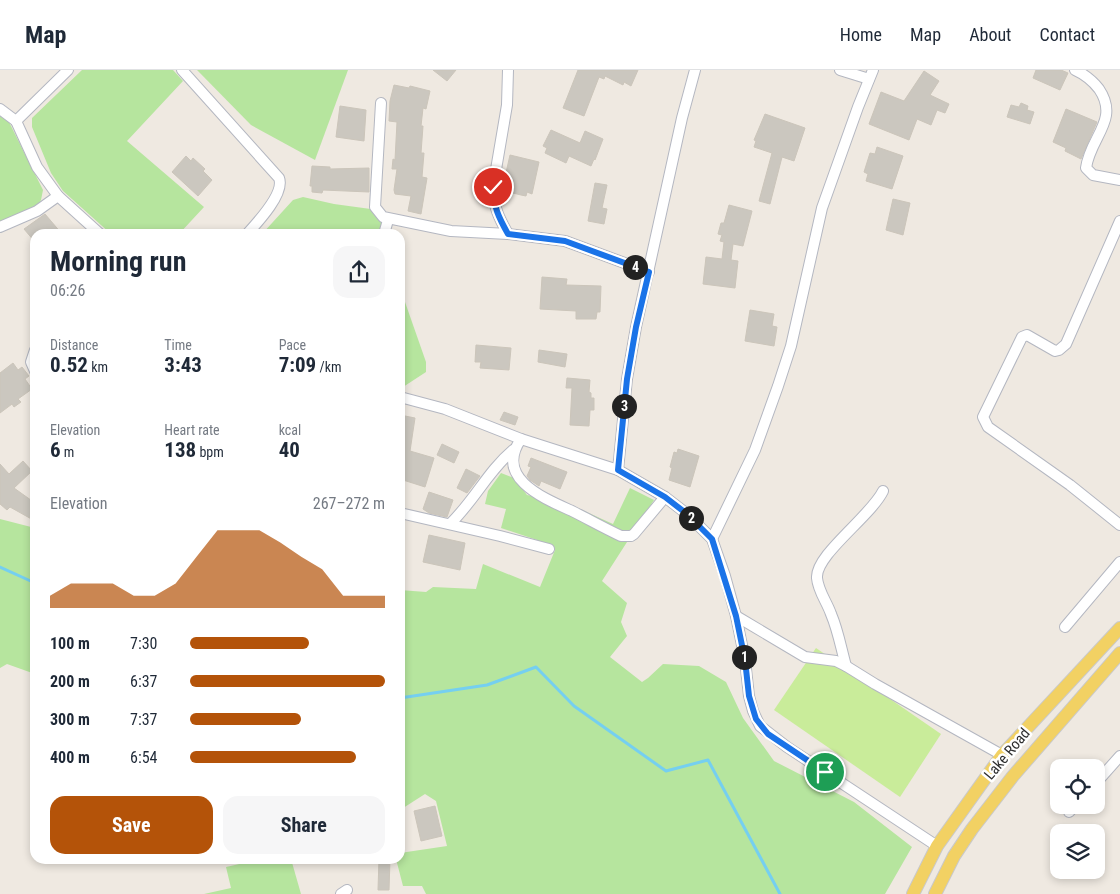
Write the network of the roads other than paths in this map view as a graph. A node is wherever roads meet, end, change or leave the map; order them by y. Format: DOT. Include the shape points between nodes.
graph roads {
  1 [pos="68,70"];
  2 [pos="182,70"];
  3 [pos="508,70"];
  4 [pos="695,70"];
  5 [pos="840,70"];
  6 [pos="1075,70"];
  7 [pos="871,75"];
  8 [pos="381,103"];
  9 [pos="0,109"];
  10 [pos="16,121"];
  11 [pos="1120,180"];
  12 [pos="58,196"];
  13 [pos="388,220"];
  14 [pos="1120,221"];
  15 [pos="0,227"];
  16 [pos="94,229"];
  17 [pos="251,229"];
  18 [pos="385,229"];
  19 [pos="508,234"];
  20 [pos="1116,243"];
  21 [pos="649,272"];
  22 [pos="405,398"];
  23 [pos="521,439"];
  24 [pos="513,450"];
  25 [pos="618,470"];
  26 [pos="883,491"];
  27 [pos="665,497"];
  28 [pos="405,514"];
  29 [pos="450,524"];
  30 [pos="1120,525"];
  31 [pos="712,539"];
  32 [pos="550,549"];
  33 [pos="1120,562"];
  34 [pos="736,616"];
  35 [pos="1065,627"];
  36 [pos="1120,628"];
  37 [pos="1120,653"];
  38 [pos="846,666"];
  39 [pos="1002,755"];
  40 [pos="1120,756"];
  41 [pos="1105,773"];
  42 [pos="937,846"];
  43 [pos="913,894"];
  44 [pos="935,894"];
  1 -- 10 [label="street"];
  2 -- 17 [label="street" via="279,178 281,184 277,196"];
  3 -- 19 [label="street" via="507,105 493,200 497,216"];
  4 -- 21 [label="street"];
  5 -- 7 [label="street"];
  6 -- 11 [label="street" via="1091,78 1108,104 1108,118 1086,168 1093,175"];
  7 -- 31 [label="street" via="822,208 791,346 778,386 755,450"];
  8 -- 13 [label="street" via="375,207"];
  9 -- 10 [label="street"];
  10 -- 12 [label="street" via="37,167"];
  12 -- 15 [label="street" via="36,211"];
  12 -- 16 [label="street"];
  13 -- 18 [label="street"];
  13 -- 19 [label="street" via="451,230"];
  14 -- 20 [label="street"];
  19 -- 21 [label="street" via="565,241"];
  20 -- 30 [label="street" via="1066,344 1055,351 1027,335 1022,337 983,417 988,427"];
  21 -- 25 [label="street" via="627,379"];
  22 -- 23 [label="street" via="445,408"];
  23 -- 24 [label="street"];
  23 -- 25 [label="street"];
  24 -- 27 [label="street" via="516,473 526,487 621,536 634,534"];
  24 -- 29 [label="street" via="498,462 465,510"];
  25 -- 27 [label="street"];
  26 -- 38 [label="street" via="872,509 818,568 817,579"];
  27 -- 31 [label="street"];
  28 -- 29 [label="street"];
  29 -- 32 [label="street"];
  31 -- 34 [label="street"];
  33 -- 35 [label="street"];
  34 -- 38 [label="street" via="805,658 836,661"];
  34 -- 42 [label="street" via="752,712 763,730"];
  36 -- 39 [label="main road, Lake Road"];
  37 -- 44 [label="main road, Lake Road" via="1013,776 972,829"];
  38 -- 39 [label="street"];
  39 -- 42 [label="main road, Lake Road"];
  40 -- 41 [label="street"];
  42 -- 43 [label="main road, Lake Road"];
}
